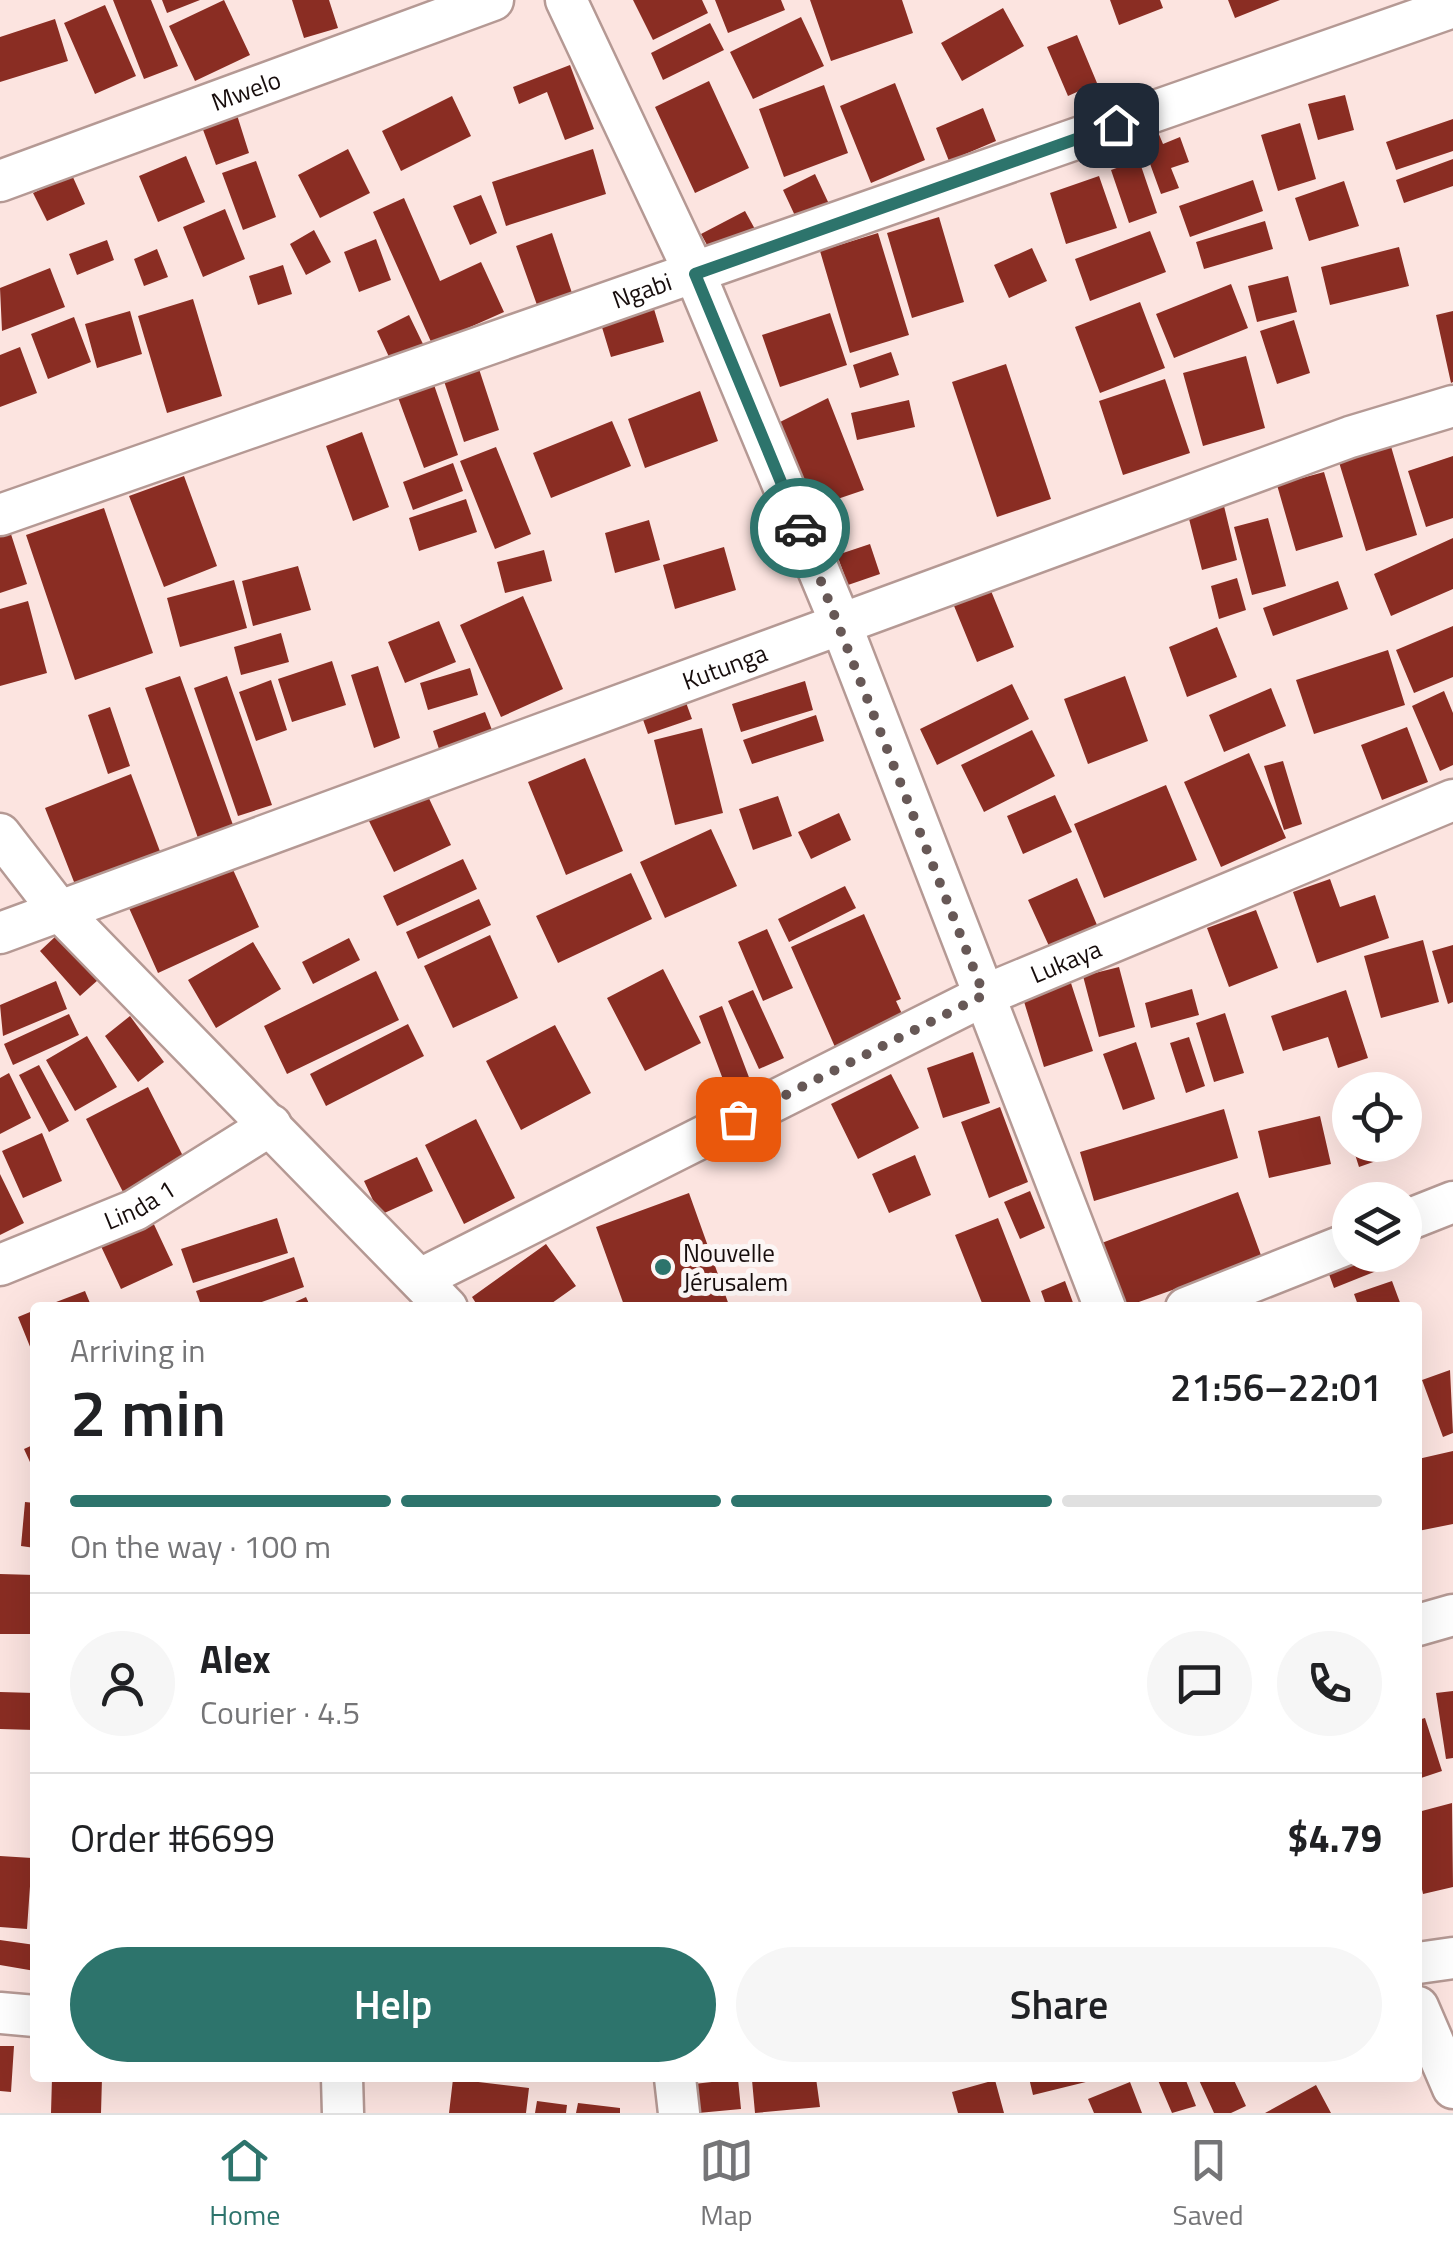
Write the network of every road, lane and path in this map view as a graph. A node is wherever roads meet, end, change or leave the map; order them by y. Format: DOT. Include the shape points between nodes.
graph roads {
  1 [pos="493,0"];
  2 [pos="566,0"];
  3 [pos="1453,8"];
  4 [pos="0,181"];
  5 [pos="695,274"];
  6 [pos="1453,406"];
  7 [pos="0,516"];
  8 [pos="840,622"];
  9 [pos="1453,800"];
  10 [pos="0,834"];
  11 [pos="58,909"];
  12 [pos="0,933"];
  13 [pos="984,995"];
  14 [pos="271,1125"];
  15 [pos="1453,1202"];
  16 [pos="1422,1214"];
  17 [pos="1332,1250"];
  18 [pos="0,1266"];
  19 [pos="420,1278"];
  20 [pos="442,1302"];
  21 [pos="1103,1302"];
  22 [pos="1201,1302"];
  23 [pos="1453,1615"];
  24 [pos="1422,1624"];
  25 [pos="1453,1958"];
  26 [pos="1422,1962"];
  27 [pos="0,2013"];
  28 [pos="30,2016"];
  29 [pos="1422,2016"];
  30 [pos="342,2082"];
  31 [pos="675,2082"];
  32 [pos="1453,2088"];
  33 [pos="342,2113"];
  34 [pos="679,2113"];
  1 -- 4 [label="street, Mwelo"];
  2 -- 5 [label="street"];
  3 -- 5 [label="street, Ngabi"];
  5 -- 7 [label="street, Ngabi"];
  5 -- 8 [label="street"];
  6 -- 8 [label="street, Kutunga"];
  8 -- 11 [label="street, Kutunga"];
  8 -- 13 [label="street"];
  9 -- 13 [label="street, Lukaya"];
  10 -- 11 [label="street"];
  11 -- 12 [label="street, Kutunga"];
  11 -- 14 [label="street"];
  13 -- 19 [label="street, Lukaya"];
  13 -- 21 [label="street"];
  14 -- 18 [label="street, Linda 1" via="135,1210"];
  14 -- 19 [label="street"];
  15 -- 16 [label="street"];
  17 -- 22 [label="street"];
  19 -- 20 [label="street"];
  23 -- 24 [label="street"];
  25 -- 26 [label="street"];
  27 -- 28 [label="street"];
  29 -- 32 [label="street"];
  30 -- 33 [label="street"];
  31 -- 34 [label="street"];
}
